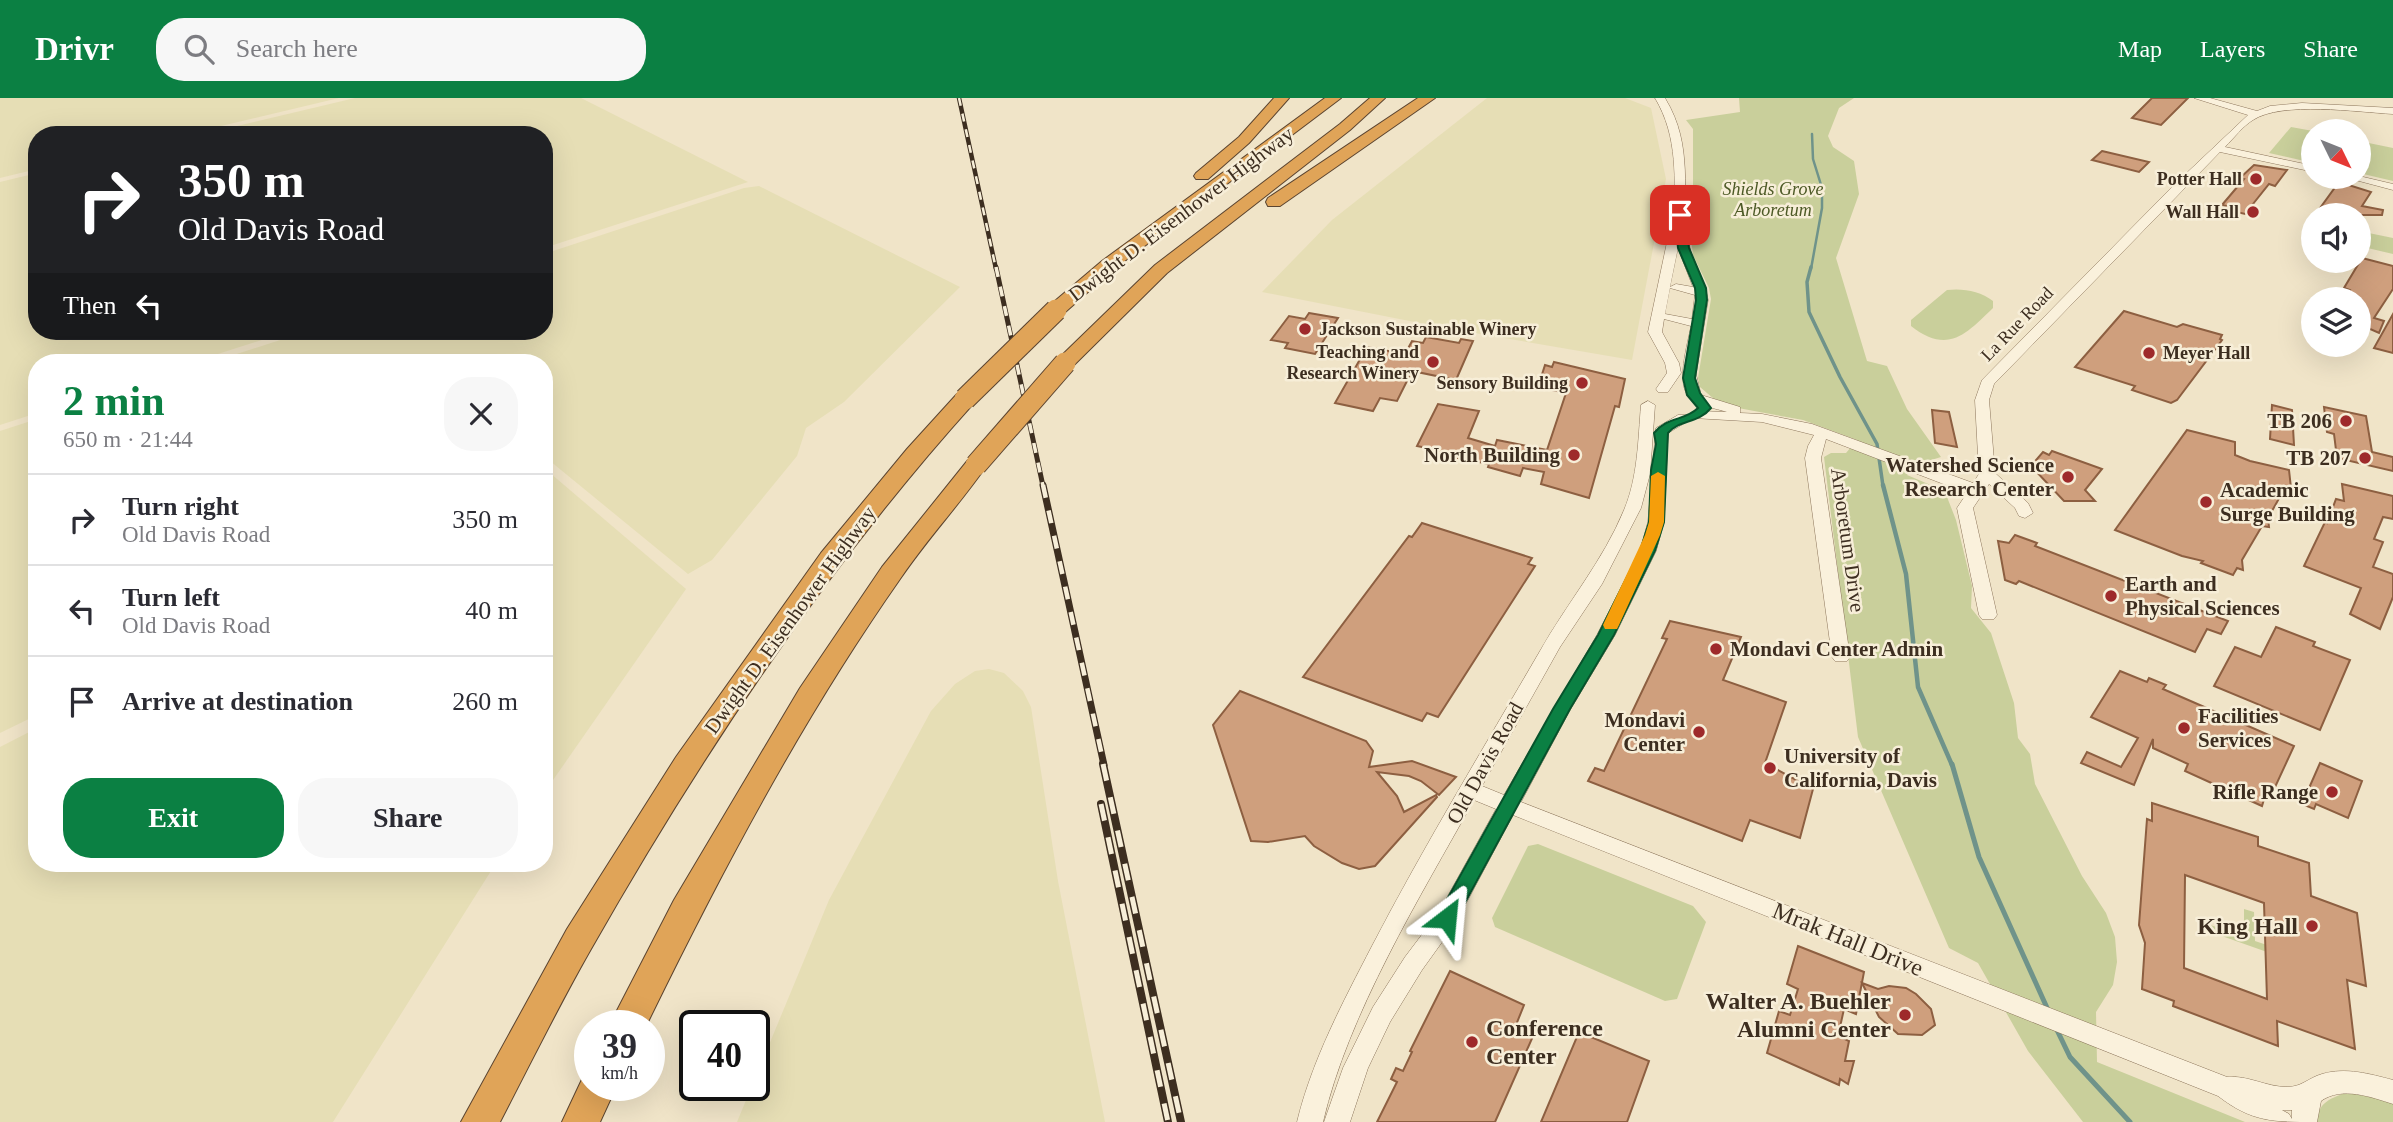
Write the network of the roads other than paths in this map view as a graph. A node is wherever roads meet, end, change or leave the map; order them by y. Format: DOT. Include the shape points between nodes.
graph roads {
  1 [pos="1282,98"];
  2 [pos="1334,98"];
  3 [pos="1378,98"];
  4 [pos="1428,98"];
  5 [pos="1653,98"];
  6 [pos="2199,98"];
  7 [pos="1663,103"];
  8 [pos="2393,113"];
  9 [pos="2258,115"];
  10 [pos="2218,148"];
  11 [pos="2301,166"];
  12 [pos="2371,182"];
  13 [pos="2393,187"];
  14 [pos="1680,215"];
  15 [pos="1108,265"];
  16 [pos="1161,270"];
  17 [pos="1669,273"];
  18 [pos="1676,288"];
  19 [pos="1701,292"];
  20 [pos="1056,310"];
  21 [pos="1663,320"];
  22 [pos="1698,322"];
  23 [pos="1065,363"];
  24 [pos="1663,389"];
  25 [pos="1697,397"];
  26 [pos="1648,405"];
  27 [pos="1690,417"];
  28 [pos="1762,418"];
  29 [pos="1823,432"];
  30 [pos="1987,474"];
  31 [pos="1976,491"];
  32 [pos="2025,513"];
  33 [pos="1988,615"];
  34 [pos="1841,657"];
  35 [pos="1470,790"];
  36 [pos="1509,804"];
  37 [pos="635,1010"];
  38 [pos="2227,1088"];
  39 [pos="2393,1092"];
  40 [pos="591,1101"];
  41 [pos="2306,1110"];
  42 [pos="480,1122"];
  43 [pos="581,1122"];
  44 [pos="1310,1122"];
  45 [pos="1337,1122"];
  46 [pos="2280,1122"];
  1 -- 15 [label="highway" via="1229,154 1119,241"];
  2 -- 15 [label="highway, Dwight D. Eisenhower Highway"];
  3 -- 16 [label="highway, Dwight D. Eisenhower Highway"];
  4 -- 16 [label="highway" via="1239,225"];
  5 -- 7 [label="street"];
  6 -- 9 [label="street"];
  7 -- 14 [label="street" via="1681,163"];
  8 -- 9 [label="street"];
  9 -- 10 [label="street, La Rue Road" via="2244,122"];
  10 -- 11 [label="street"];
  10 -- 30 [label="street, La Rue Road" via="1987,383 1982,400"];
  12 -- 13 [label="street"];
  14 -- 17 [label="street"];
  14 -- 19 [label="street" via="1684,248"];
  15 -- 20 [label="highway, Dwight D. Eisenhower Highway"];
  16 -- 23 [label="highway, Dwight D. Eisenhower Highway"];
  17 -- 18 [label="street" via="1676,278"];
  17 -- 21 [label="street"];
  18 -- 19 [label="street"];
  18 -- 21 [label="street"];
  19 -- 22 [label="street"];
  20 -- 42 [label="highway, Dwight D. Eisenhower Highway, bridge" via="965,399 830,558 703,741 579,939"];
  21 -- 22 [label="street"];
  21 -- 24 [label="street" via="1657,339 1674,373"];
  22 -- 25 [label="street" via="1689,374"];
  23 -- 37 [label="highway, Dwight D. Eisenhower Highway, bridge" via="891,573 810,695 693,898"];
  24 -- 25 [label="street"];
  24 -- 26 [label="street" via="1647,396"];
  25 -- 27 [label="street" via="1704,408"];
  25 -- 28 [label="street"];
  26 -- 27 [label="street" via="1659,413"];
  26 -- 35 [label="street, Old Davis Road" via="1642,474 1633,508"];
  27 -- 28 [label="street"];
  27 -- 36 [label="street, Old Davis Road" via="1663,428 1656,522 1648,551 1606,635"];
  28 -- 29 [label="street"];
  29 -- 31 [label="street"];
  29 -- 34 [label="street, Arboretum Drive" via="1813,458"];
  30 -- 31 [label="street"];
  30 -- 32 [label="street"];
  31 -- 33 [label="street" via="1965,508"];
  35 -- 36 [label="street, Mrak Hall Drive"];
  35 -- 44 [label="street, Old Davis Road" via="1350,1013"];
  36 -- 38 [label="street, Mrak Hall Drive"];
  36 -- 45 [label="street, Old Davis Road" via="1447,918 1423,947 1374,1030 1343,1097"];
  38 -- 41 [label="street, Mrak Hall Drive" via="2241,1087"];
  38 -- 46 [label="street, Mrak Hall Drive" via="2241,1102"];
  39 -- 41 [label="street" via="2359,1083 2330,1083 2316,1088"];
  40 -- 43 [label="highway"];
}
